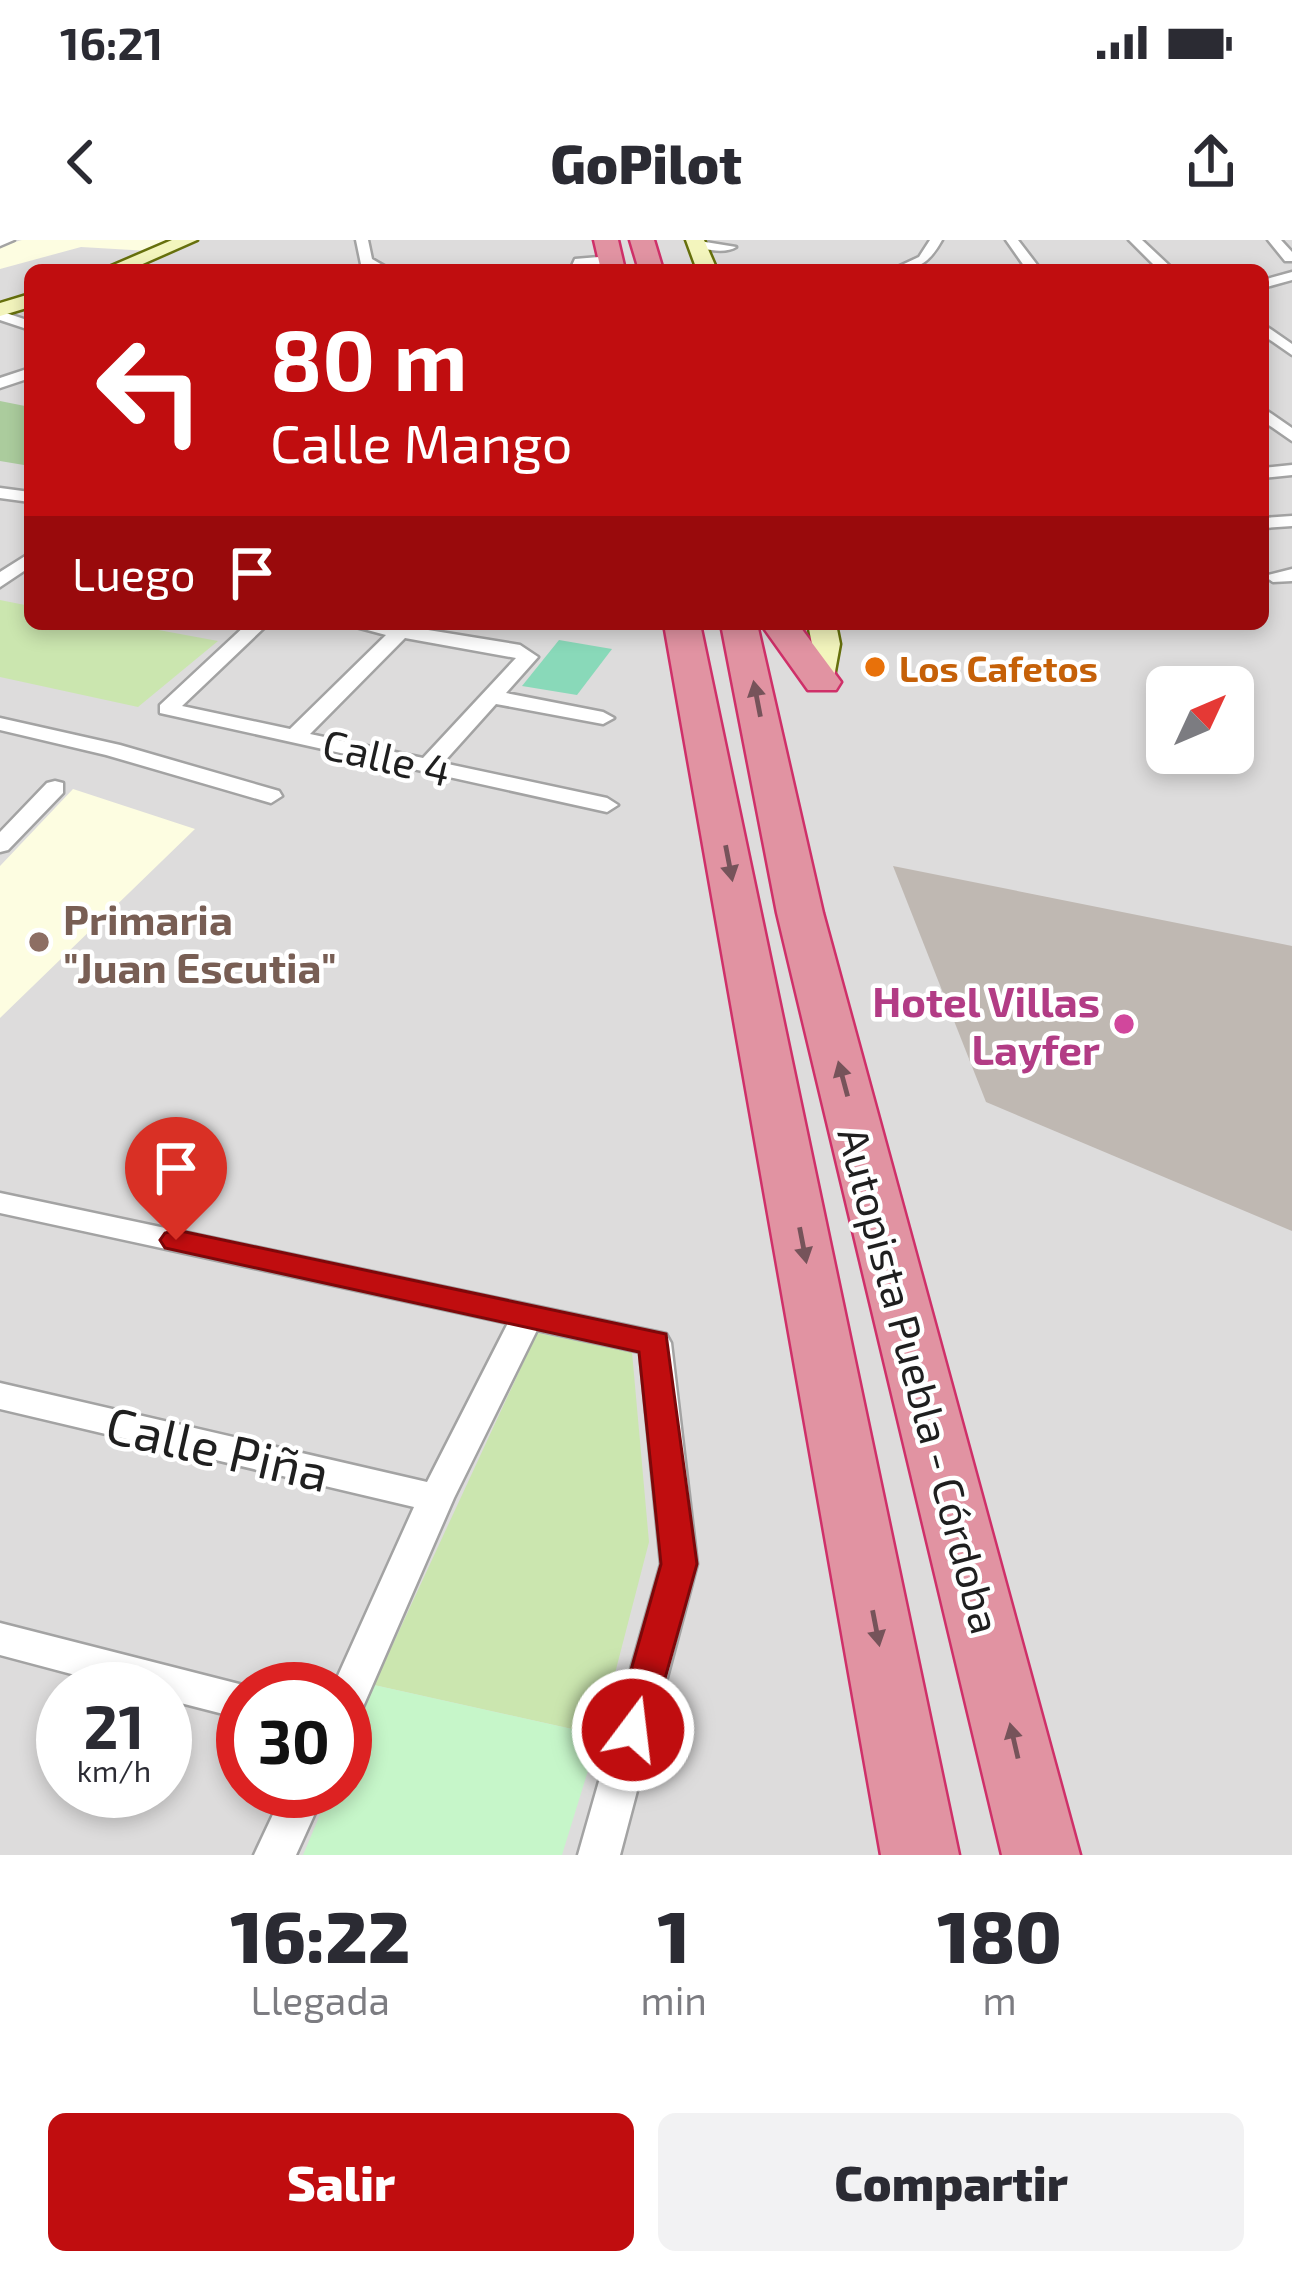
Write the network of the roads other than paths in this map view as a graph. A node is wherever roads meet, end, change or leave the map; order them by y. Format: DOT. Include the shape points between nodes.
graph roads {
  1 [pos="188,240"];
  2 [pos="936,240"];
  3 [pos="1135,240"];
  4 [pos="1274,240"];
  5 [pos="730,247"];
  6 [pos="700,253"];
  7 [pos="610,257"];
  8 [pos="1290,259"];
  9 [pos="127,264"];
  10 [pos="580,264"];
  11 [pos="914,264"];
  12 [pos="1161,264"];
  13 [pos="14,561"];
  14 [pos="0,580"];
  15 [pos="252,630"];
  16 [pos="389,630"];
  17 [pos="683,630"];
  18 [pos="740,630"];
  19 [pos="784,630"];
  20 [pos="823,630"];
  21 [pos="400,632"];
  22 [pos="823,682"];
  23 [pos="488,696"];
  24 [pos="603,718"];
  25 [pos="0,724"];
  26 [pos="296,736"];
  27 [pos="428,766"];
  28 [pos="55,788"];
  29 [pos="271,796"];
  30 [pos="607,805"];
  31 [pos="0,845"];
  32 [pos="0,1203"];
  33 [pos="527,1316"];
  34 [pos="0,1396"];
  35 [pos="436,1498"];
  36 [pos="0,1639"];
  37 [pos="364,1662"];
  38 [pos="216,1695"];
  39 [pos="292,1818"];
  40 [pos="275,1855"];
  41 [pos="599,1855"];
  42 [pos="920,1855"];
  43 [pos="1041,1855"];
  1 -- 9 [label="street"];
  2 -- 11 [label="street"];
  3 -- 12 [label="street"];
  4 -- 8 [label="street"];
  5 -- 6 [label="street"];
  7 -- 10 [label="street"];
  13 -- 14 [label="street"];
  15 -- 26 [label="street, Calle 4" via="167,709"];
  16 -- 21 [label="street"];
  17 -- 42 [label="highway, Autopista Puebla - Córdoba, one-way"];
  43 -- 18 [label="highway, Autopista Puebla - Córdoba, one-way" via="800,913"];
  19 -- 22 [label="highway"];
  20 -- 22 [label="street"];
  21 -- 23 [label="street" via="525,653"];
  21 -- 26 [label="street"];
  23 -- 24 [label="street"];
  23 -- 27 [label="street"];
  25 -- 29 [label="street"];
  26 -- 27 [label="street, Calle 4"];
  27 -- 30 [label="street, Calle 4"];
  28 -- 31 [label="street"];
  32 -- 33 [label="street"];
  33 -- 35 [label="street"];
  33 -- 41 [label="street" via="655,1343 679,1564"];
  34 -- 35 [label="street, Calle Piña"];
  35 -- 37 [label="street"];
  36 -- 38 [label="street"];
  39 -- 40 [label="street"];
}
